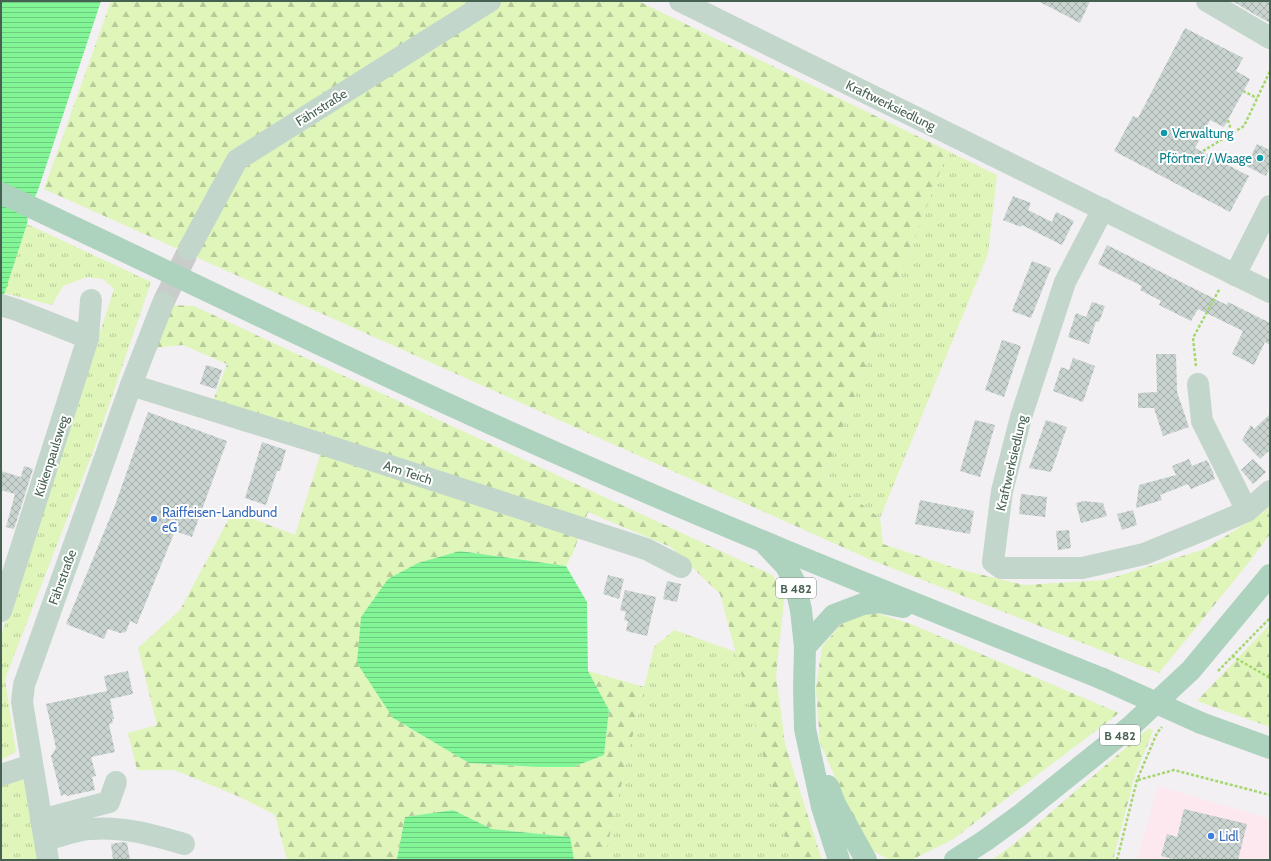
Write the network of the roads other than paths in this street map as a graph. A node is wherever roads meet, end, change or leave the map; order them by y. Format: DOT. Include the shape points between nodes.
graph roads {
  1 [pos="490,1"];
  2 [pos="680,1"];
  3 [pos="1207,1"];
  4 [pos="1270,38"];
  5 [pos="1,193"];
  6 [pos="1270,206"];
  7 [pos="1103,209"];
  8 [pos="189,249"];
  9 [pos="1232,273"];
  10 [pos="1270,292"];
  11 [pos="90,300"];
  12 [pos="163,303"];
  13 [pos="9,308"];
  14 [pos="88,338"];
  15 [pos="1198,384"];
  16 [pos="131,385"];
  17 [pos="1270,491"];
  18 [pos="1247,511"];
  19 [pos="761,539"];
  20 [pos="681,567"];
  21 [pos="1270,575"];
  22 [pos="1,611"];
  23 [pos="961,622"];
  24 [pos="805,647"];
  25 [pos="805,729"];
  26 [pos="1270,748"];
  27 [pos="32,765"];
  28 [pos="1,775"];
  29 [pos="116,782"];
  30 [pos="109,802"];
  31 [pos="111,829"];
  32 [pos="44,840"];
  33 [pos="184,844"];
  34 [pos="840,860"];
  35 [pos="866,860"];
  36 [pos="955,860"];
  1 -- 8 [label="street, Fährstraße" via="237,160"];
  2 -- 7 [label="street, Kraftwerksiedlung"];
  3 -- 4 [label="street"];
  5 -- 19 [label="main road" via="513,434"];
  6 -- 9 [label="street"];
  7 -- 9 [label="street, Kraftwerksiedlung"];
  7 -- 18 [label="street, Kraftwerksiedlung" via="1065,282 1021,417 1002,491 993,562 1001,568 1082,568 1144,554"];
  9 -- 10 [label="street, Kraftwerksiedlung"];
  11 -- 14 [label="street, Kükenpaulsweg"];
  12 -- 16 [label="street, Fährstraße"];
  13 -- 14 [label="street"];
  14 -- 22 [label="street, Kükenpaulsweg"];
  15 -- 18 [label="street" via="1202,421"];
  16 -- 20 [label="street, Am Teich" via="646,549"];
  16 -- 27 [label="street, Fährstraße" via="24,685 22,702"];
  17 -- 18 [label="street, Kraftwerksiedlung"];
  19 -- 23 [label="main road"];
  19 -- 24 [label="main road, B 482" via="786,566 795,584 802,610"];
  21 -- 36 [label="main road, B 482" via="1191,670 1131,726 1019,816"];
  23 -- 24 [label="main road" via="879,602 863,604 834,615"];
  23 -- 26 [label="main road, bridge" via="1103,679 1201,723"];
  24 -- 25 [label="main road, B 482"];
  25 -- 34 [label="main road" via="822,807"];
  25 -- 35 [label="main road, B 482" via="835,804"];
  27 -- 28 [label="street"];
  27 -- 32 [label="street, Fährstraße"];
  29 -- 30 [label="street"];
  30 -- 31 [label="street"];
  30 -- 32 [label="street"];
  31 -- 32 [label="street" via="88,829"];
  31 -- 33 [label="street" via="150,834"];
}
